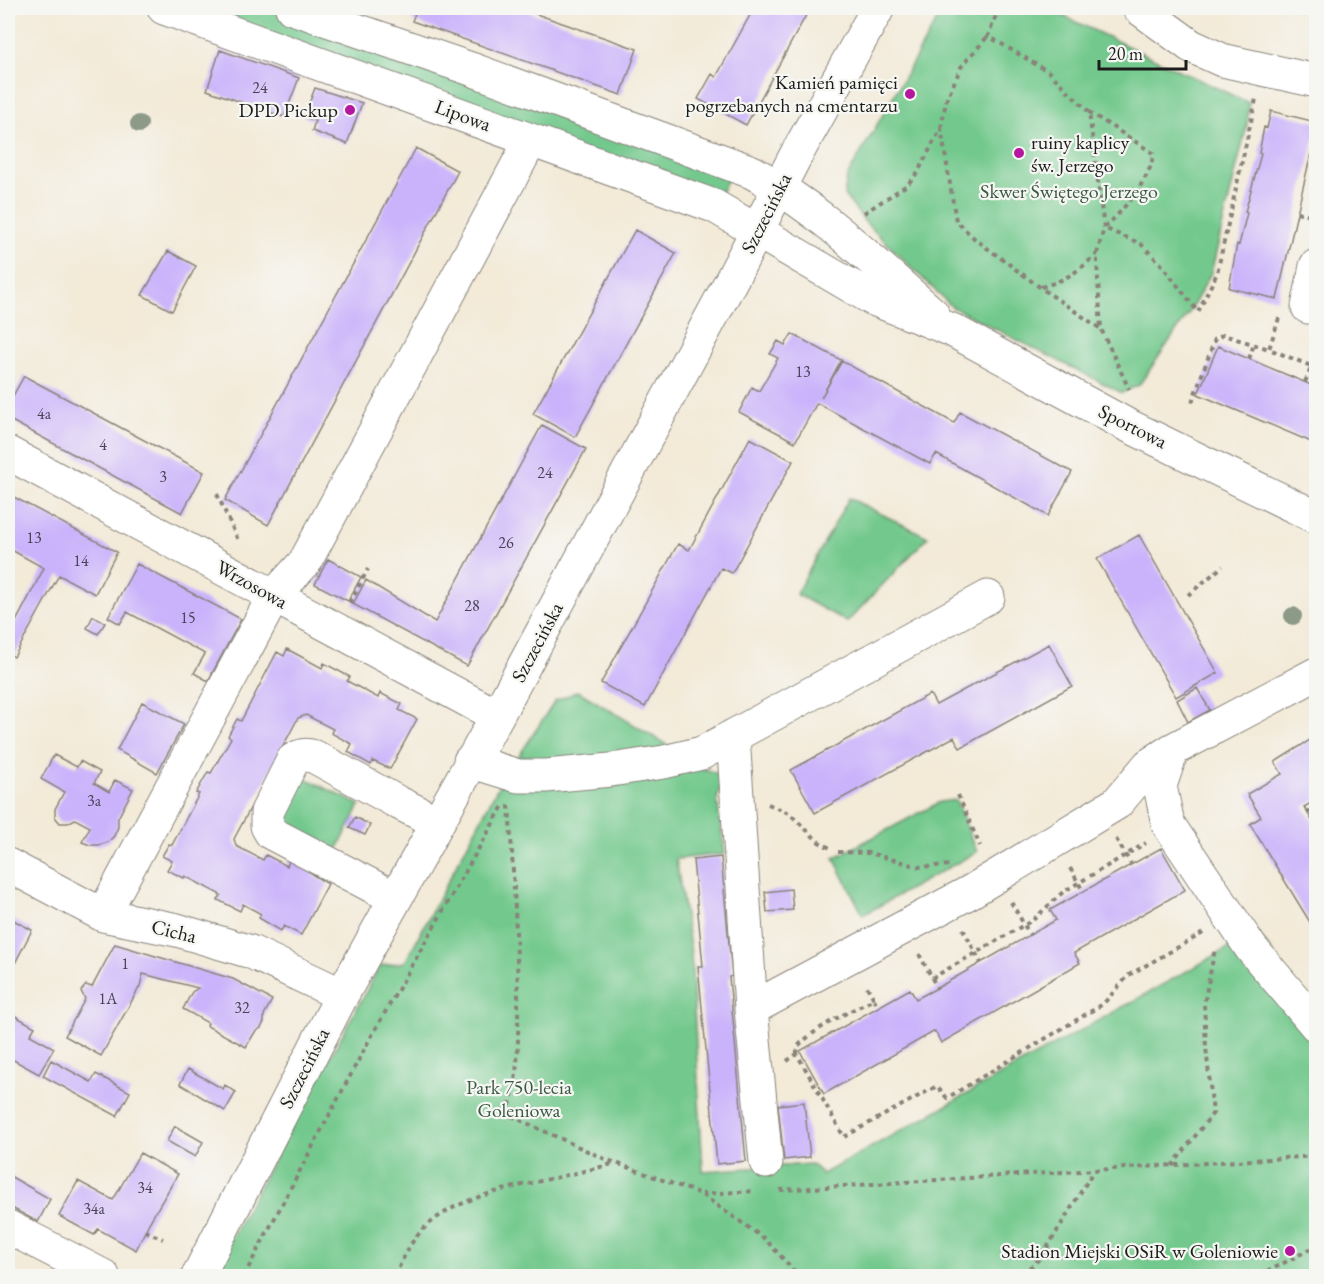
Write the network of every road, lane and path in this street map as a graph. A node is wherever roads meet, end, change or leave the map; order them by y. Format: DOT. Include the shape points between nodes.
graph roads {
  1 [pos="164,8"];
  2 [pos="292,8"];
  3 [pos="878,8"];
  4 [pos="999,8"];
  5 [pos="1138,8"];
  6 [pos="988,36"];
  7 [pos="1317,81"];
  8 [pos="1257,95"];
  9 [pos="1089,112"];
  10 [pos="941,128"];
  11 [pos="531,140"];
  12 [pos="780,187"];
  13 [pos="878,204"];
  14 [pos="1297,212"];
  15 [pos="1317,216"];
  16 [pos="1104,228"];
  17 [pos="757,231"];
  18 [pos="1097,254"];
  19 [pos="1317,266"];
  20 [pos="1041,288"];
  21 [pos="1294,311"];
  22 [pos="1101,329"];
  23 [pos="952,330"];
  24 [pos="1254,345"];
  25 [pos="1269,349"];
  26 [pos="1249,359"];
  27 [pos="1314,367"];
  28 [pos="1305,382"];
  29 [pos="1128,387"];
  30 [pos="1192,402"];
  31 [pos="8,453"];
  32 [pos="217,494"];
  33 [pos="1317,517"];
  34 [pos="238,542"];
  35 [pos="1223,566"];
  36 [pos="368,569"];
  37 [pos="1188,595"];
  38 [pos="274,596"];
  39 [pos="988,597"];
  40 [pos="345,612"];
  41 [pos="1317,674"];
  42 [pos="497,716"];
  43 [pos="733,736"];
  44 [pos="1172,750"];
  45 [pos="470,761"];
  46 [pos="958,795"];
  47 [pos="764,801"];
  48 [pos="1317,807"];
  49 [pos="1307,813"];
  50 [pos="437,822"];
  51 [pos="1114,835"];
  52 [pos="1149,841"];
  53 [pos="980,846"];
  54 [pos="832,849"];
  55 [pos="838,852"];
  56 [pos="1125,856"];
  57 [pos="1067,862"];
  58 [pos="953,864"];
  59 [pos="1131,864"];
  60 [pos="8,865"];
  61 [pos="1078,883"];
  62 [pos="1083,891"];
  63 [pos="1007,895"];
  64 [pos="395,898"];
  65 [pos="103,915"];
  66 [pos="1216,917"];
  67 [pos="960,923"];
  68 [pos="1024,926"];
  69 [pos="1030,935"];
  70 [pos="915,948"];
  71 [pos="975,953"];
  72 [pos="981,963"];
  73 [pos="862,978"];
  74 [pos="932,978"];
  75 [pos="937,988"];
  76 [pos="342,995"];
  77 [pos="874,999"];
  78 [pos="878,1007"];
  79 [pos="751,1009"];
  80 [pos="1317,1025"];
  81 [pos="797,1054"];
  82 [pos="758,1082"];
  83 [pos="1317,1156"];
  84 [pos="617,1163"];
  85 [pos="1172,1167"];
  86 [pos="1094,1172"];
  87 [pos="770,1181"];
  88 [pos="702,1194"];
  89 [pos="9,1231"];
  90 [pos="145,1231"];
  91 [pos="164,1239"];
  92 [pos="1317,1245"];
  93 [pos="103,1276"];
  94 [pos="198,1276"];
  95 [pos="244,1276"];
  96 [pos="395,1276"];
  97 [pos="799,1276"];
  98 [pos="1013,1276"];
  99 [pos="1259,1276"];
  1 -- 11 [label="street, Lipowa"];
  2 -- 12 [label="street" via="638,129 752,172"];
  3 -- 12 [label="street, Szczecińska"];
  4 -- 6 [label="path"];
  5 -- 7 [label="street" via="1191,45 1222,60"];
  6 -- 9 [label="path" via="1049,72"];
  6 -- 10 [label="path" via="961,67 946,101"];
  8 -- 16 [label="path" via="1217,273 1198,312 1141,244"];
  9 -- 16 [label="path"];
  9 -- 16 [label="path" via="1153,153 1135,194"];
  10 -- 13 [label="path" via="908,185"];
  10 -- 20 [label="path" via="956,221"];
  11 -- 17 [label="street, Lipowa" via="714,206"];
  11 -- 38 [label="street" via="305,562"];
  12 -- 17 [label="street, Szczecińska"];
  12 -- 23 [label="street, Sportowa"];
  14 -- 15 [label="path"];
  16 -- 18 [label="path"];
  17 -- 23 [label="street, Sportowa" via="873,299"];
  17 -- 42 [label="street, Szczecińska"];
  18 -- 20 [label="path" via="1062,281"];
  18 -- 22 [label="path"];
  19 -- 21 [label="street"];
  20 -- 22 [label="path"];
  21 -- 25 [label="path"];
  22 -- 29 [label="path"];
  23 -- 33 [label="street, Sportowa" via="1125,424"];
  24 -- 25 [label="path"];
  24 -- 26 [label="path"];
  24 -- 30 [label="path" via="1223,335 1215,339"];
  25 -- 27 [label="path"];
  27 -- 28 [label="path"];
  31 -- 38 [label="street, Wrzosowa"];
  32 -- 34 [label="path"];
  35 -- 37 [label="path"];
  36 -- 40 [label="path"];
  38 -- 42 [label="street, Wrzosowa"];
  38 -- 65 [label="street"];
  39 -- 43 [label="street"];
  41 -- 44 [label="street"];
  42 -- 45 [label="street, Szczecińska"];
  43 -- 45 [label="street" via="702,753 610,770 518,777"];
  43 -- 79 [label="street"];
  44 -- 66 [label="street" via="1160,786 1168,824"];
  44 -- 79 [label="street" via="1149,765 1117,803 970,892"];
  45 -- 50 [label="street, Szczecińska"];
  46 -- 53 [label="path"];
  47 -- 54 [label="path" via="789,813"];
  48 -- 49 [label="path"];
  50 -- 64 [label="street, Szczecińska"];
  50 -- 64 [label="street" via="315,757 307,754 293,760 267,812 271,833"];
  51 -- 56 [label="path"];
  52 -- 56 [label="path"];
  55 -- 58 [label="path" via="870,853 919,867"];
  56 -- 59 [label="path"];
  56 -- 61 [label="path"];
  57 -- 61 [label="path"];
  60 -- 65 [label="street, Cicha"];
  61 -- 62 [label="path"];
  61 -- 68 [label="path"];
  63 -- 68 [label="path"];
  64 -- 76 [label="street, Szczecińska"];
  65 -- 76 [label="street, Cicha" via="177,930 251,952"];
  66 -- 80 [label="street" via="1251,948"];
  66 -- 81 [label="path" via="1129,975 1103,1004 947,1098 937,1086 844,1137"];
  66 -- 85 [label="path" via="1215,948 1204,1004 1213,1113"];
  67 -- 71 [label="path"];
  68 -- 69 [label="path"];
  68 -- 71 [label="path"];
  70 -- 74 [label="path"];
  71 -- 72 [label="path"];
  71 -- 74 [label="path"];
  73 -- 77 [label="path"];
  74 -- 75 [label="path"];
  76 -- 94 [label="street, Szczecińska"];
  77 -- 78 [label="path"];
  77 -- 81 [label="path" via="815,1031 797,1047"];
  79 -- 82 [label="street"];
  81 -- 82 [label="path"];
  82 -- 87 [label="street"];
  83 -- 85 [label="path"];
  84 -- 88 [label="path"];
  84 -- 95 [label="path" via="507,1114 518,1051 509,795 367,1044"];
  84 -- 96 [label="path" via="463,1203 417,1236"];
  85 -- 86 [label="path"];
  86 -- 87 [label="path"];
  86 -- 98 [label="path" via="1042,1256"];
  87 -- 88 [label="path"];
  88 -- 97 [label="path" via="765,1239"];
  89 -- 93 [label="street"];
  90 -- 91 [label="path"];
  92 -- 99 [label="path"];
}
